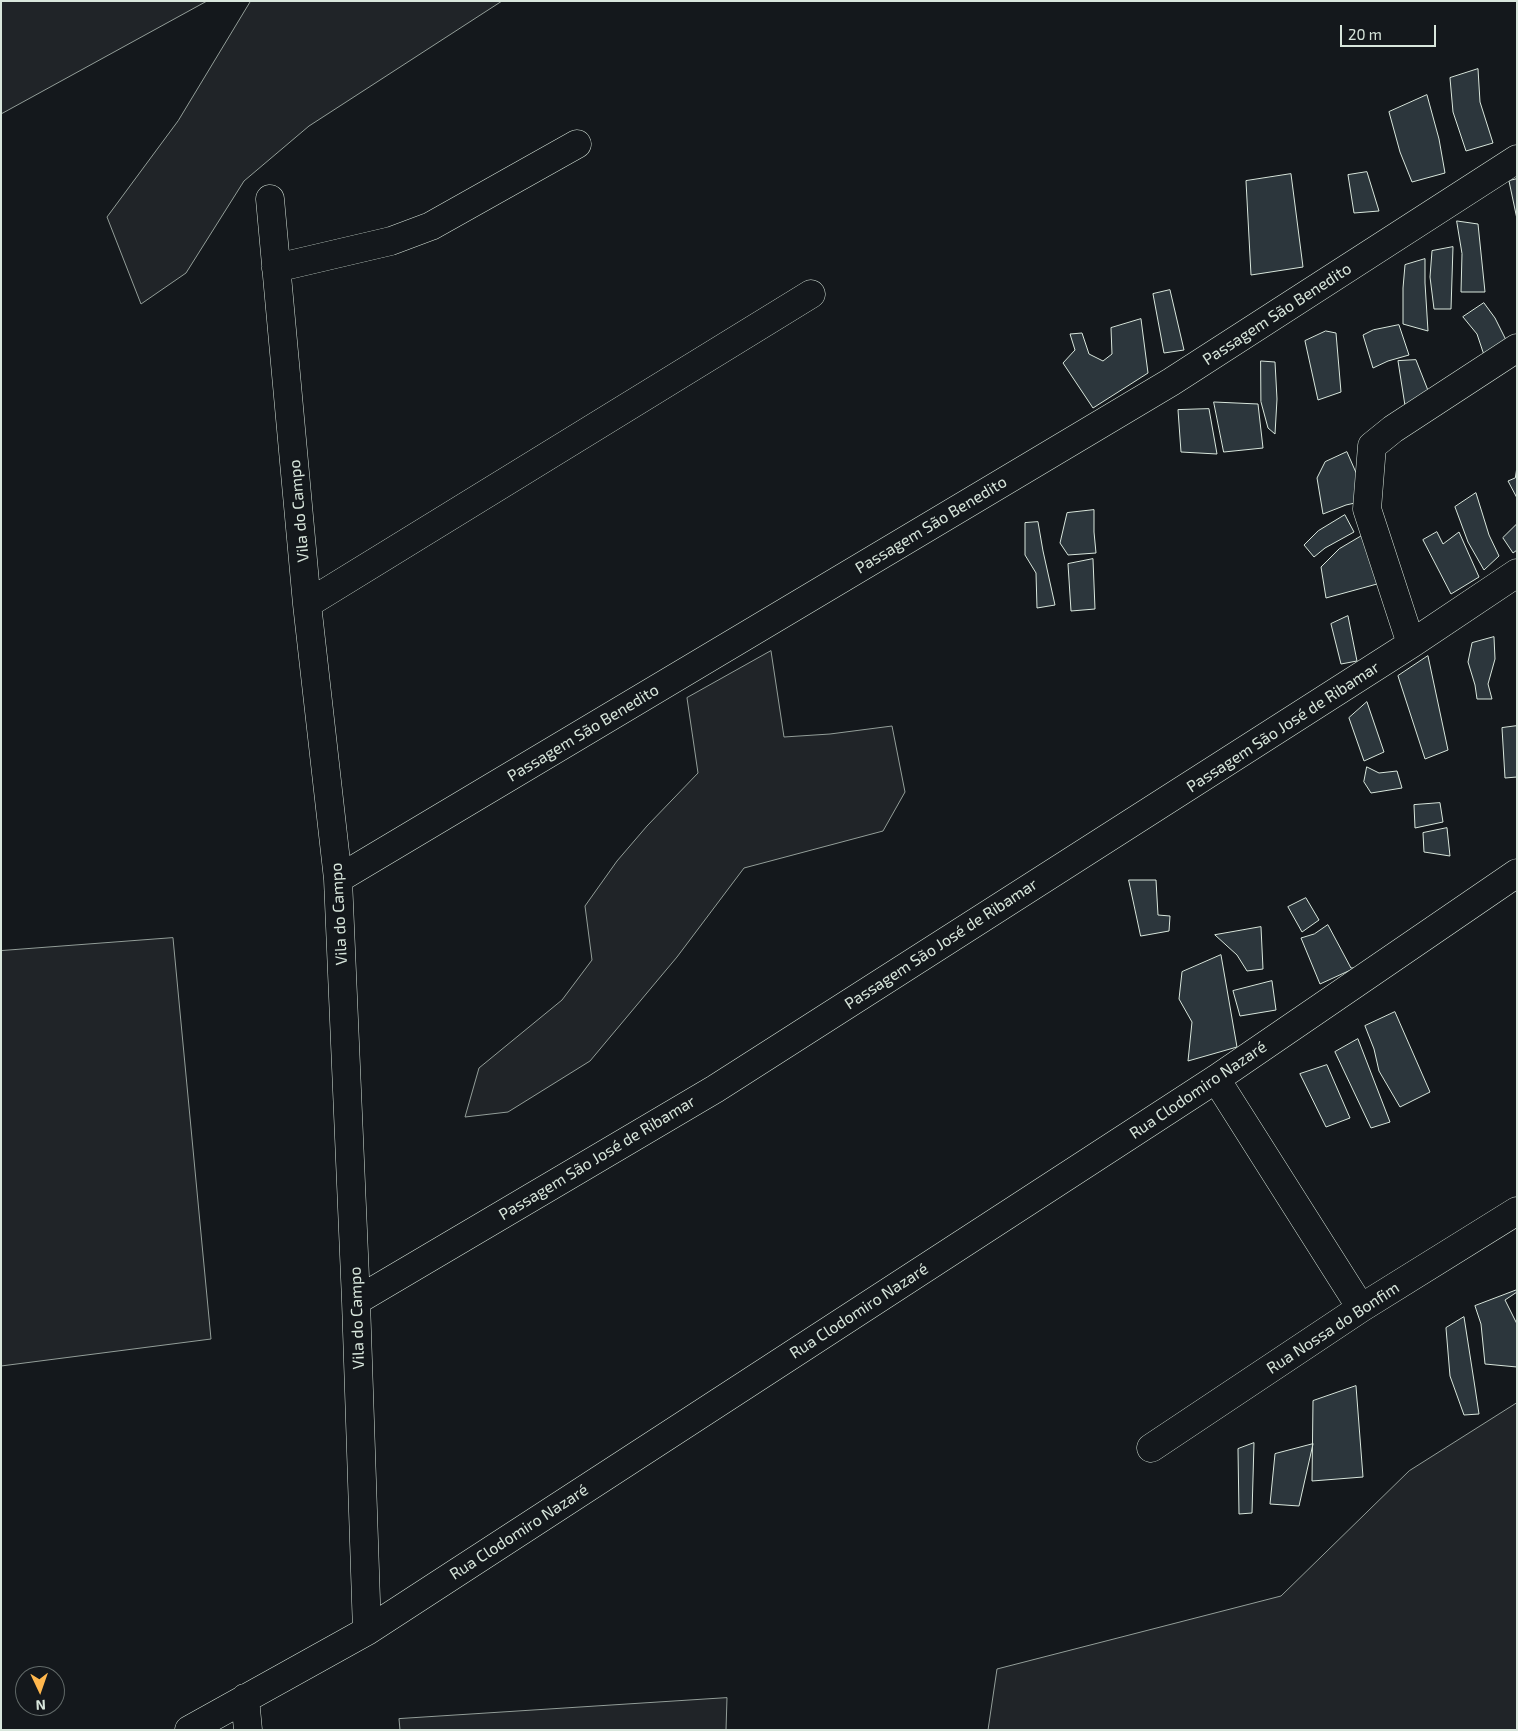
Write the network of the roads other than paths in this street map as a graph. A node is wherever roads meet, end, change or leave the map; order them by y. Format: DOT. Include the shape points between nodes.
graph roads {
  1 [pos="577,144"];
  2 [pos="1517,159"];
  3 [pos="270,199"];
  4 [pos="276,268"];
  5 [pos="811,294"];
  6 [pos="1517,348"];
  7 [pos="1517,573"];
  8 [pos="307,604"];
  9 [pos="1411,644"];
  10 [pos="1517,873"];
  11 [pos="338,879"];
  12 [pos="1216,1079"];
  13 [pos="1517,1211"];
  14 [pos="356,1301"];
  15 [pos="1361,1308"];
  16 [pos="1151,1448"];
  17 [pos="367,1631"];
  18 [pos="245,1698"];
  19 [pos="189,1730"];
  20 [pos="248,1730"];
  1 -- 4 [label="street" via="430,226 392,241"];
  2 -- 11 [label="street, Passagem São Benedito" via="1171,382"];
  3 -- 4 [label="street, Vila do Campo"];
  4 -- 8 [label="street, Vila do Campo"];
  5 -- 8 [label="street"];
  6 -- 9 [label="street" via="1372,446 1367,509"];
  7 -- 9 [label="street, Passagem São José de Ribamar"];
  8 -- 11 [label="street, Vila do Campo"];
  9 -- 14 [label="street, Passagem São José de Ribamar" via="715,1089"];
  10 -- 12 [label="street, Rua Clodomiro Nazaré"];
  11 -- 14 [label="street, Vila do Campo"];
  12 -- 15 [label="street"];
  12 -- 17 [label="street, Rua Clodomiro Nazaré"];
  13 -- 15 [label="street, Rua Nossa do Bonfim"];
  14 -- 17 [label="street, Vila do Campo"];
  15 -- 16 [label="street, Rua Nossa do Bonfim"];
  17 -- 18 [label="street, Rua Clodomiro Nazaré"];
  18 -- 19 [label="street, Rua Clodomiro Nazaré"];
  18 -- 20 [label="street"];
}
